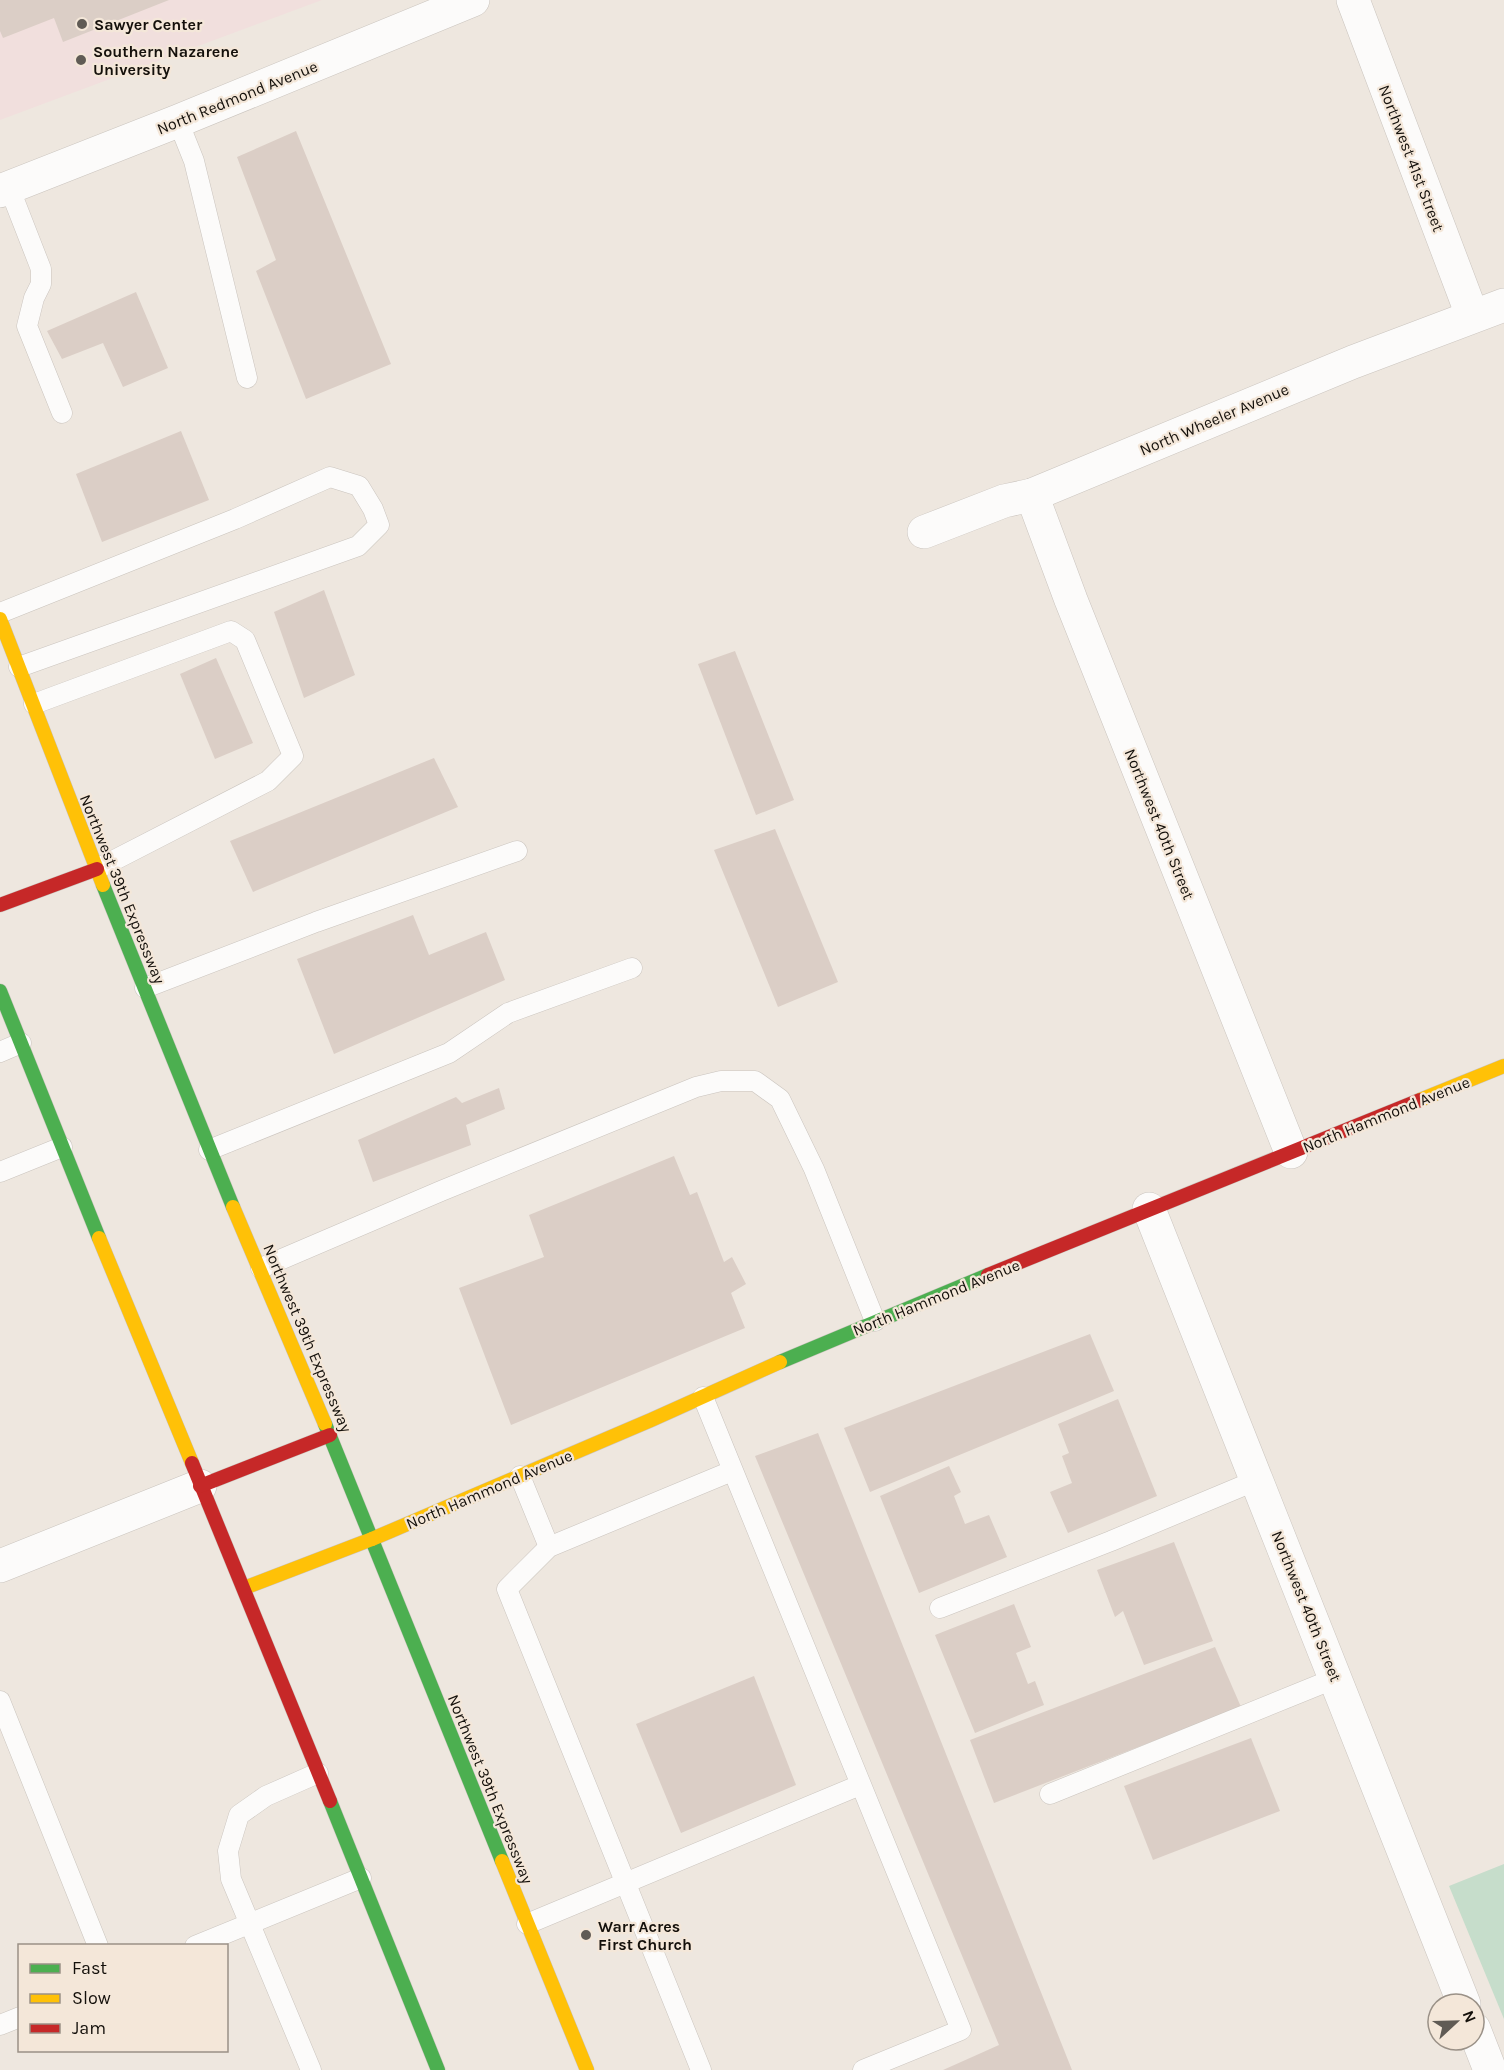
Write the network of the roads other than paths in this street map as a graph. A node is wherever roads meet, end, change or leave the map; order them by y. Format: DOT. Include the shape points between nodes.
graph roads {
  1 [pos="1353,0"];
  2 [pos="468,1"];
  3 [pos="178,121"];
  4 [pos="5,189"];
  5 [pos="1504,304"];
  6 [pos="1472,315"];
  7 [pos="247,378"];
  8 [pos="62,413"];
  9 [pos="1032,495"];
  10 [pos="924,532"];
  11 [pos="0,613"];
  12 [pos="0,619"];
  13 [pos="19,667"];
  14 [pos="34,704"];
  15 [pos="517,851"];
  16 [pos="97,869"];
  17 [pos="0,905"];
  18 [pos="632,968"];
  19 [pos="145,988"];
  20 [pos="0,991"];
  21 [pos="21,1043"];
  22 [pos="0,1052"];
  23 [pos="1504,1066"];
  24 [pos="62,1147"];
  25 [pos="209,1150"];
  26 [pos="1291,1152"];
  27 [pos="0,1172"];
  28 [pos="1149,1209"];
  29 [pos="261,1268"];
  30 [pos="875,1321"];
  31 [pos="703,1397"];
  32 [pos="330,1435"];
  33 [pos="732,1471"];
  34 [pos="520,1476"];
  35 [pos="1257,1480"];
  36 [pos="200,1486"];
  37 [pos="372,1539"];
  38 [pos="549,1547"];
  39 [pos="0,1566"];
  40 [pos="244,1588"];
  41 [pos="940,1608"];
  42 [pos="1336,1678"];
  43 [pos="0,1701"];
  44 [pos="318,1773"];
  45 [pos="860,1785"];
  46 [pos="1050,1794"];
  47 [pos="361,1878"];
  48 [pos="626,1884"];
  49 [pos="249,1923"];
  50 [pos="527,1924"];
  51 [pos="97,1944"];
  52 [pos="200,1944"];
  53 [pos="1459,1992"];
  54 [pos="18,2018"];
  55 [pos="0,2025"];
  56 [pos="1483,2052"];
  57 [pos="312,2070"];
  58 [pos="438,2070"];
  59 [pos="587,2070"];
  60 [pos="700,2070"];
  61 [pos="863,2070"];
  62 [pos="1490,2070"];
  1 -- 6 [label="street, Northwest 41st Street"];
  2 -- 3 [label="street, North Redmond Avenue"];
  3 -- 4 [label="street, North Redmond Avenue"];
  3 -- 7 [label="lane" via="194,161"];
  4 -- 8 [label="lane" via="41,269 41,284 27,326"];
  5 -- 6 [label="street, North Wheeler Avenue"];
  6 -- 9 [label="street, North Wheeler Avenue"];
  9 -- 10 [label="street, North Wheeler Avenue" via="1004,501"];
  9 -- 26 [label="street, Northwest 40th Street"];
  11 -- 13 [label="lane" via="330,477 359,486 379,525 358,546"];
  12 -- 13 [label="main road, Northwest 39th Expressway"];
  13 -- 14 [label="main road, Northwest 39th Expressway"];
  14 -- 16 [label="main road, Northwest 39th Expressway"];
  14 -- 16 [label="lane" via="231,631 244,640 293,756 268,781"];
  15 -- 19 [label="lane"];
  16 -- 17 [label="main road"];
  16 -- 19 [label="main road, Northwest 39th Expressway"];
  18 -- 25 [label="lane" via="508,1013 450,1053"];
  19 -- 25 [label="main road, Northwest 39th Expressway"];
  20 -- 21 [label="main road"];
  21 -- 22 [label="lane"];
  21 -- 24 [label="main road"];
  23 -- 26 [label="main road, North Hammond Avenue"];
  24 -- 27 [label="lane"];
  24 -- 36 [label="main road"];
  25 -- 29 [label="main road, Northwest 39th Expressway"];
  26 -- 28 [label="main road, North Hammond Avenue"];
  28 -- 30 [label="main road, North Hammond Avenue"];
  28 -- 35 [label="street, Northwest 40th Street"];
  29 -- 30 [label="lane" via="696,1087 721,1081 755,1082 780,1099 814,1169"];
  29 -- 32 [label="main road, Northwest 39th Expressway"];
  30 -- 31 [label="main road, North Hammond Avenue"];
  31 -- 33 [label="lane"];
  31 -- 34 [label="main road, North Hammond Avenue"];
  32 -- 36 [label="main road"];
  32 -- 37 [label="main road, Northwest 39th Expressway"];
  33 -- 38 [label="lane"];
  33 -- 45 [label="lane"];
  34 -- 37 [label="main road, North Hammond Avenue"];
  34 -- 38 [label="lane"];
  35 -- 41 [label="lane"];
  35 -- 42 [label="street, Northwest 40th Street"];
  36 -- 39 [label="street"];
  36 -- 40 [label="main road"];
  37 -- 40 [label="main road, North Hammond Avenue"];
  37 -- 50 [label="main road, Northwest 39th Expressway"];
  38 -- 48 [label="lane" via="507,1589"];
  40 -- 44 [label="main road"];
  42 -- 46 [label="lane"];
  42 -- 53 [label="street, Northwest 40th Street"];
  43 -- 51 [label="lane"];
  44 -- 47 [label="main road"];
  44 -- 49 [label="lane" via="266,1796 239,1815 228,1851 231,1879"];
  45 -- 48 [label="lane"];
  45 -- 61 [label="lane" via="961,2030"];
  47 -- 49 [label="lane"];
  47 -- 58 [label="main road"];
  48 -- 50 [label="lane"];
  48 -- 60 [label="lane"];
  49 -- 52 [label="lane"];
  49 -- 57 [label="lane"];
  50 -- 59 [label="main road, Northwest 39th Expressway"];
  54 -- 55 [label="lane"];
  56 -- 62 [label="street"];
}
